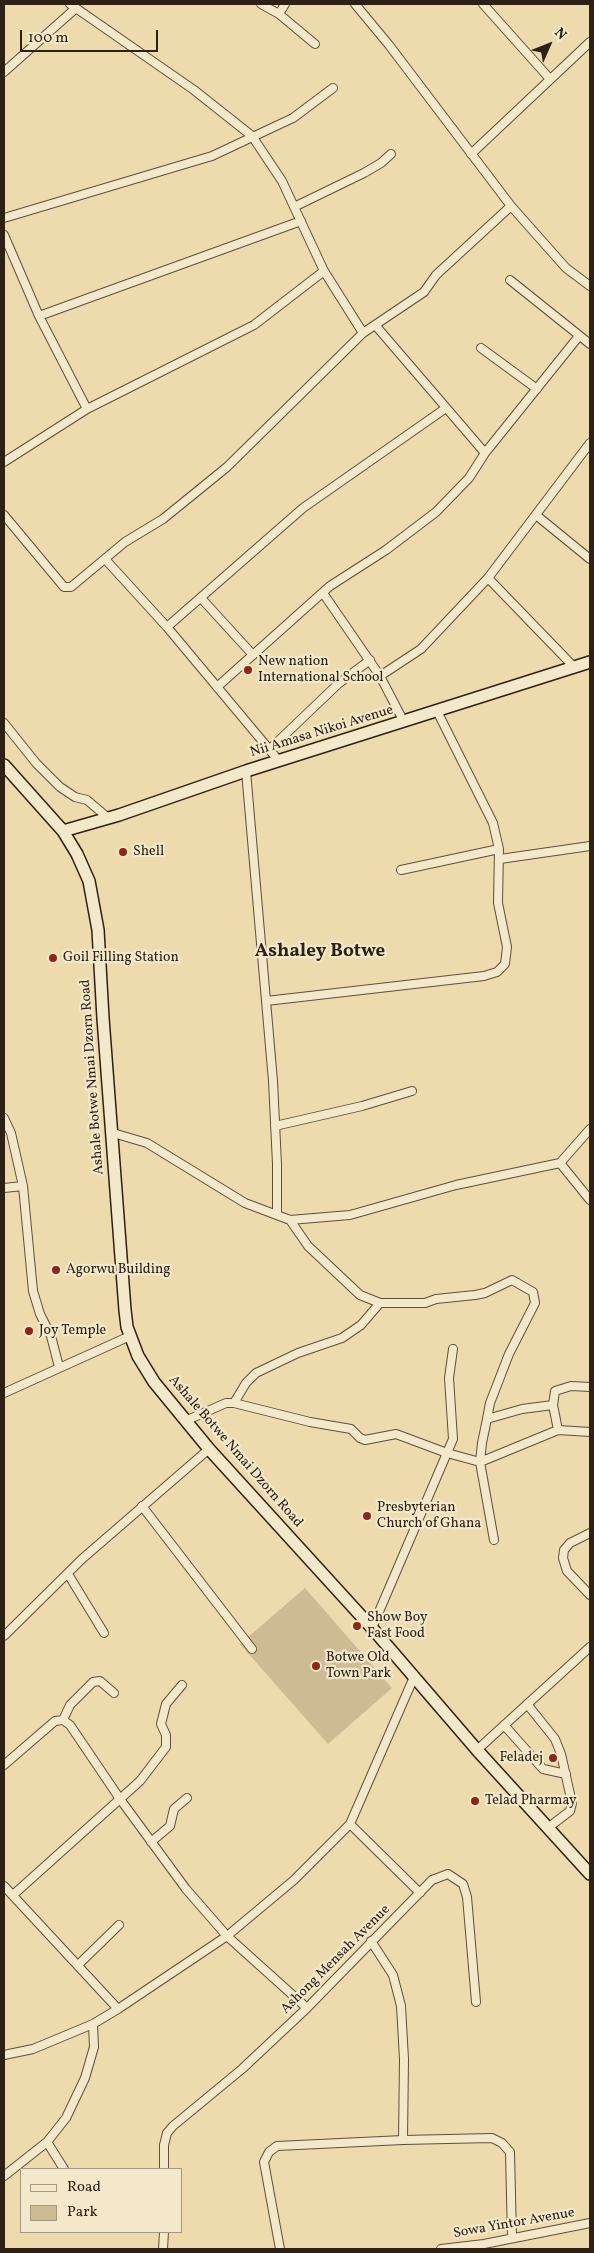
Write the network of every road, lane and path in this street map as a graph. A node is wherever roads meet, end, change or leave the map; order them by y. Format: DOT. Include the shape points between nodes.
graph roads {
  1 [pos="261,4"];
  2 [pos="285,4"];
  3 [pos="355,4"];
  4 [pos="483,4"];
  5 [pos="73,6"];
  6 [pos="279,14"];
  7 [pos="590,42"];
  8 [pos="315,44"];
  9 [pos="4,72"];
  10 [pos="550,79"];
  11 [pos="333,88"];
  12 [pos="252,136"];
  13 [pos="391,154"];
  14 [pos="471,154"];
  15 [pos="511,206"];
  16 [pos="294,207"];
  17 [pos="4,218"];
  18 [pos="301,222"];
  19 [pos="4,235"];
  20 [pos="324,271"];
  21 [pos="510,280"];
  22 [pos="590,286"];
  23 [pos="39,316"];
  24 [pos="376,326"];
  25 [pos="364,333"];
  26 [pos="579,336"];
  27 [pos="590,344"];
  28 [pos="481,348"];
  29 [pos="537,389"];
  30 [pos="446,408"];
  31 [pos="87,409"];
  32 [pos="590,443"];
  33 [pos="588,452"];
  34 [pos="486,453"];
  35 [pos="5,459"];
  36 [pos="4,515"];
  37 [pos="536,515"];
  38 [pos="105,559"];
  39 [pos="590,559"];
  40 [pos="488,578"];
  41 [pos="323,592"];
  42 [pos="200,598"];
  43 [pos="167,627"];
  44 [pos="253,655"];
  45 [pos="370,660"];
  46 [pos="590,662"];
  47 [pos="575,668"];
  48 [pos="380,676"];
  49 [pos="217,687"];
  50 [pos="437,711"];
  51 [pos="404,722"];
  52 [pos="4,723"];
  53 [pos="270,750"];
  54 [pos="279,761"];
  55 [pos="4,766"];
  56 [pos="246,771"];
  57 [pos="107,817"];
  58 [pos="62,831"];
  59 [pos="590,848"];
  60 [pos="500,849"];
  61 [pos="500,859"];
  62 [pos="401,870"];
  63 [pos="266,1001"];
  64 [pos="412,1091"];
  65 [pos="4,1118"];
  66 [pos="275,1126"];
  67 [pos="590,1129"];
  68 [pos="113,1133"];
  69 [pos="560,1163"];
  70 [pos="23,1186"];
  71 [pos="4,1188"];
  72 [pos="590,1200"];
  73 [pos="277,1215"];
  74 [pos="290,1220"];
  75 [pos="380,1303"];
  76 [pos="130,1336"];
  77 [pos="453,1349"];
  78 [pos="60,1367"];
  79 [pos="590,1387"];
  80 [pos="4,1393"];
  81 [pos="234,1403"];
  82 [pos="553,1405"];
  83 [pos="487,1419"];
  84 [pos="185,1421"];
  85 [pos="558,1430"];
  86 [pos="590,1432"];
  87 [pos="208,1449"];
  88 [pos="447,1453"];
  89 [pos="480,1462"];
  90 [pos="142,1506"];
  91 [pos="590,1532"];
  92 [pos="494,1540"];
  93 [pos="68,1574"];
  94 [pos="590,1595"];
  95 [pos="372,1628"];
  96 [pos="104,1634"];
  97 [pos="4,1636"];
  98 [pos="590,1647"];
  99 [pos="252,1649"];
  100 [pos="414,1677"];
  101 [pos="182,1685"];
  102 [pos="114,1693"];
  103 [pos="527,1704"];
  104 [pos="63,1720"];
  105 [pos="504,1725"];
  106 [pos="477,1750"];
  107 [pos="4,1765"];
  108 [pos="566,1774"];
  109 [pos="186,1798"];
  110 [pos="120,1799"];
  111 [pos="350,1824"];
  112 [pos="549,1827"];
  113 [pos="151,1842"];
  114 [pos="590,1874"];
  115 [pos="4,1886"];
  116 [pos="420,1893"];
  117 [pos="13,1895"];
  118 [pos="119,1925"];
  119 [pos="227,1936"];
  120 [pos="371,1942"];
  121 [pos="78,1965"];
  122 [pos="476,2002"];
  123 [pos="307,2008"];
  124 [pos="118,2009"];
  125 [pos="92,2024"];
  126 [pos="4,2056"];
  127 [pos="403,2140"];
  128 [pos="47,2142"];
  129 [pos="63,2168"];
  130 [pos="164,2168"];
  131 [pos="4,2176"];
  132 [pos="590,2223"];
  133 [pos="164,2233"];
  134 [pos="512,2238"];
  135 [pos="484,2247"];
  136 [pos="163,2249"];
  137 [pos="280,2249"];
  138 [pos="442,2249"];
  1 -- 6 [label="street"];
  2 -- 6 [label="street"];
  3 -- 14 [label="street"];
  4 -- 10 [label="street"];
  5 -- 9 [label="street"];
  5 -- 12 [label="street" via="194,90"];
  6 -- 8 [label="street"];
  7 -- 10 [label="street"];
  10 -- 14 [label="street"];
  11 -- 12 [label="street" via="293,118"];
  12 -- 16 [label="street"];
  12 -- 17 [label="street" via="212,156"];
  13 -- 16 [label="street" via="364,173"];
  14 -- 15 [label="street"];
  15 -- 22 [label="street" via="566,268"];
  15 -- 24 [label="street" via="436,275 424,292"];
  16 -- 18 [label="street"];
  18 -- 20 [label="street"];
  18 -- 23 [label="street"];
  19 -- 23 [label="street"];
  20 -- 25 [label="street"];
  20 -- 31 [label="street" via="254,325"];
  21 -- 26 [label="street"];
  23 -- 31 [label="street"];
  24 -- 25 [label="street"];
  24 -- 30 [label="street"];
  25 -- 38 [label="street" via="227,467 163,519 125,542"];
  26 -- 27 [label="street"];
  26 -- 29 [label="street"];
  28 -- 29 [label="street"];
  29 -- 34 [label="street"];
  30 -- 34 [label="street"];
  30 -- 42 [label="street" via="303,508"];
  31 -- 35 [label="street"];
  32 -- 33 [label="street"];
  33 -- 37 [label="street"];
  34 -- 41 [label="street" via="469,478 436,512"];
  36 -- 38 [label="street" via="64,587 71,587"];
  37 -- 39 [label="street"];
  37 -- 40 [label="street"];
  38 -- 43 [label="street"];
  40 -- 47 [label="street"];
  40 -- 48 [label="street" via="422,649"];
  41 -- 44 [label="street"];
  41 -- 45 [label="street"];
  42 -- 43 [label="street"];
  42 -- 44 [label="street"];
  43 -- 49 [label="street"];
  44 -- 49 [label="street"];
  45 -- 48 [label="street"];
  45 -- 53 [label="street" via="338,684"];
  46 -- 47 [label="main road, Nii Amasa Nikoi Avenue"];
  47 -- 50 [label="main road, Nii Amasa Nikoi Avenue"];
  48 -- 51 [label="street"];
  49 -- 53 [label="street"];
  50 -- 51 [label="main road, Nii Amasa Nikoi Avenue"];
  50 -- 60 [label="street" via="493,822"];
  51 -- 54 [label="main road, Nii Amasa Nikoi Avenue"];
  52 -- 57 [label="street" via="60,787 75,797 87,800"];
  53 -- 54 [label="street"];
  54 -- 56 [label="main road, Nii Amasa Nikoi Avenue"];
  55 -- 58 [label="main road, Ashale Botwe Nmai Dzorn Road"];
  56 -- 57 [label="main road, Nii Amasa Nikoi Avenue"];
  56 -- 63 [label="street"];
  57 -- 58 [label="main road, Nii Amasa Nikoi Avenue"];
  58 -- 68 [label="main road, Ashale Botwe Nmai Dzorn Road" via="86,870 98,930"];
  59 -- 61 [label="street"];
  60 -- 61 [label="street"];
  60 -- 62 [label="street"];
  61 -- 63 [label="street" via="498,903 507,947 505,964 497,972"];
  63 -- 66 [label="street"];
  64 -- 66 [label="street"];
  65 -- 70 [label="street"];
  66 -- 73 [label="street"];
  67 -- 69 [label="street"];
  68 -- 73 [label="street" via="147,1143 245,1203"];
  68 -- 76 [label="main road, Ashale Botwe Nmai Dzorn Road" via="118,1243"];
  69 -- 72 [label="street"];
  69 -- 74 [label="street" via="456,1186 350,1215"];
  70 -- 71 [label="street"];
  70 -- 78 [label="street" via="33,1291"];
  73 -- 74 [label="street"];
  74 -- 75 [label="street" via="308,1246 360,1295"];
  75 -- 81 [label="street" via="360,1325 342,1338 256,1372"];
  75 -- 83 [label="street" via="425,1303 475,1295 512,1280 533,1292 535,1303 509,1354"];
  76 -- 78 [label="street"];
  76 -- 84 [label="main road, Ashale Botwe Nmai Dzorn Road" via="144,1367"];
  77 -- 88 [label="street" via="449,1378 453,1439"];
  78 -- 80 [label="street"];
  79 -- 82 [label="street" via="571,1386 555,1391"];
  81 -- 84 [label="street" via="226,1403"];
  81 -- 88 [label="street" via="351,1429 365,1440 396,1434"];
  82 -- 83 [label="street" via="522,1409"];
  82 -- 85 [label="street"];
  83 -- 89 [label="street"];
  84 -- 87 [label="main road, Ashale Botwe Nmai Dzorn Road"];
  85 -- 86 [label="street"];
  85 -- 89 [label="street"];
  87 -- 90 [label="street"];
  87 -- 95 [label="main road, Ashale Botwe Nmai Dzorn Road"];
  88 -- 89 [label="street"];
  88 -- 95 [label="street"];
  89 -- 92 [label="street"];
  90 -- 93 [label="street"];
  90 -- 99 [label="street"];
  91 -- 94 [label="street" via="570,1543 563,1558 567,1571"];
  93 -- 96 [label="street"];
  93 -- 97 [label="street"];
  95 -- 100 [label="main road, Ashale Botwe Nmai Dzorn Road"];
  98 -- 103 [label="street"];
  100 -- 106 [label="main road, Ashale Botwe Nmai Dzorn Road"];
  100 -- 111 [label="street"];
  101 -- 110 [label="street" via="166,1704 161,1724 166,1746 140,1781"];
  102 -- 104 [label="street" via="100,1681 94,1682 73,1702"];
  103 -- 105 [label="street"];
  103 -- 108 [label="street" via="555,1739"];
  104 -- 107 [label="street" via="55,1721"];
  104 -- 110 [label="street" via="70,1725"];
  105 -- 106 [label="street"];
  105 -- 108 [label="street" via="543,1769"];
  106 -- 112 [label="main road, Ashale Botwe Nmai Dzorn Road"];
  108 -- 112 [label="street" via="570,1811"];
  109 -- 113 [label="street" via="174,1809 170,1826"];
  110 -- 113 [label="street"];
  110 -- 117 [label="street"];
  111 -- 116 [label="street"];
  111 -- 119 [label="street" via="294,1880"];
  112 -- 114 [label="main road, Ashale Botwe Nmai Dzorn Road"];
  113 -- 119 [label="street"];
  115 -- 117 [label="street"];
  116 -- 120 [label="street, Ashong Mensah Avenue"];
  116 -- 122 [label="street, Ashong Mensah Avenue" via="432,1880 448,1874 463,1884 467,1897"];
  117 -- 121 [label="street"];
  118 -- 121 [label="street"];
  119 -- 123 [label="street"];
  119 -- 124 [label="street"];
  120 -- 123 [label="street, Ashong Mensah Avenue"];
  120 -- 127 [label="street" via="393,1975 401,2006"];
  121 -- 124 [label="street"];
  123 -- 130 [label="street, Ashong Mensah Avenue" via="242,2069 173,2126 164,2145"];
  124 -- 125 [label="street"];
  125 -- 126 [label="street"];
  125 -- 128 [label="street" via="94,2047 85,2078 66,2118"];
  127 -- 134 [label="street" via="492,2138 502,2143 510,2152"];
  127 -- 137 [label="street" via="277,2146 269,2152 264,2162"];
  128 -- 129 [label="street"];
  128 -- 131 [label="street"];
  132 -- 134 [label="street, Sowa Yintor Avenue"];
  133 -- 136 [label="street"];
  134 -- 135 [label="street, Sowa Yintor Avenue"];
  135 -- 138 [label="street, Sowa Yintor Avenue"];
}
